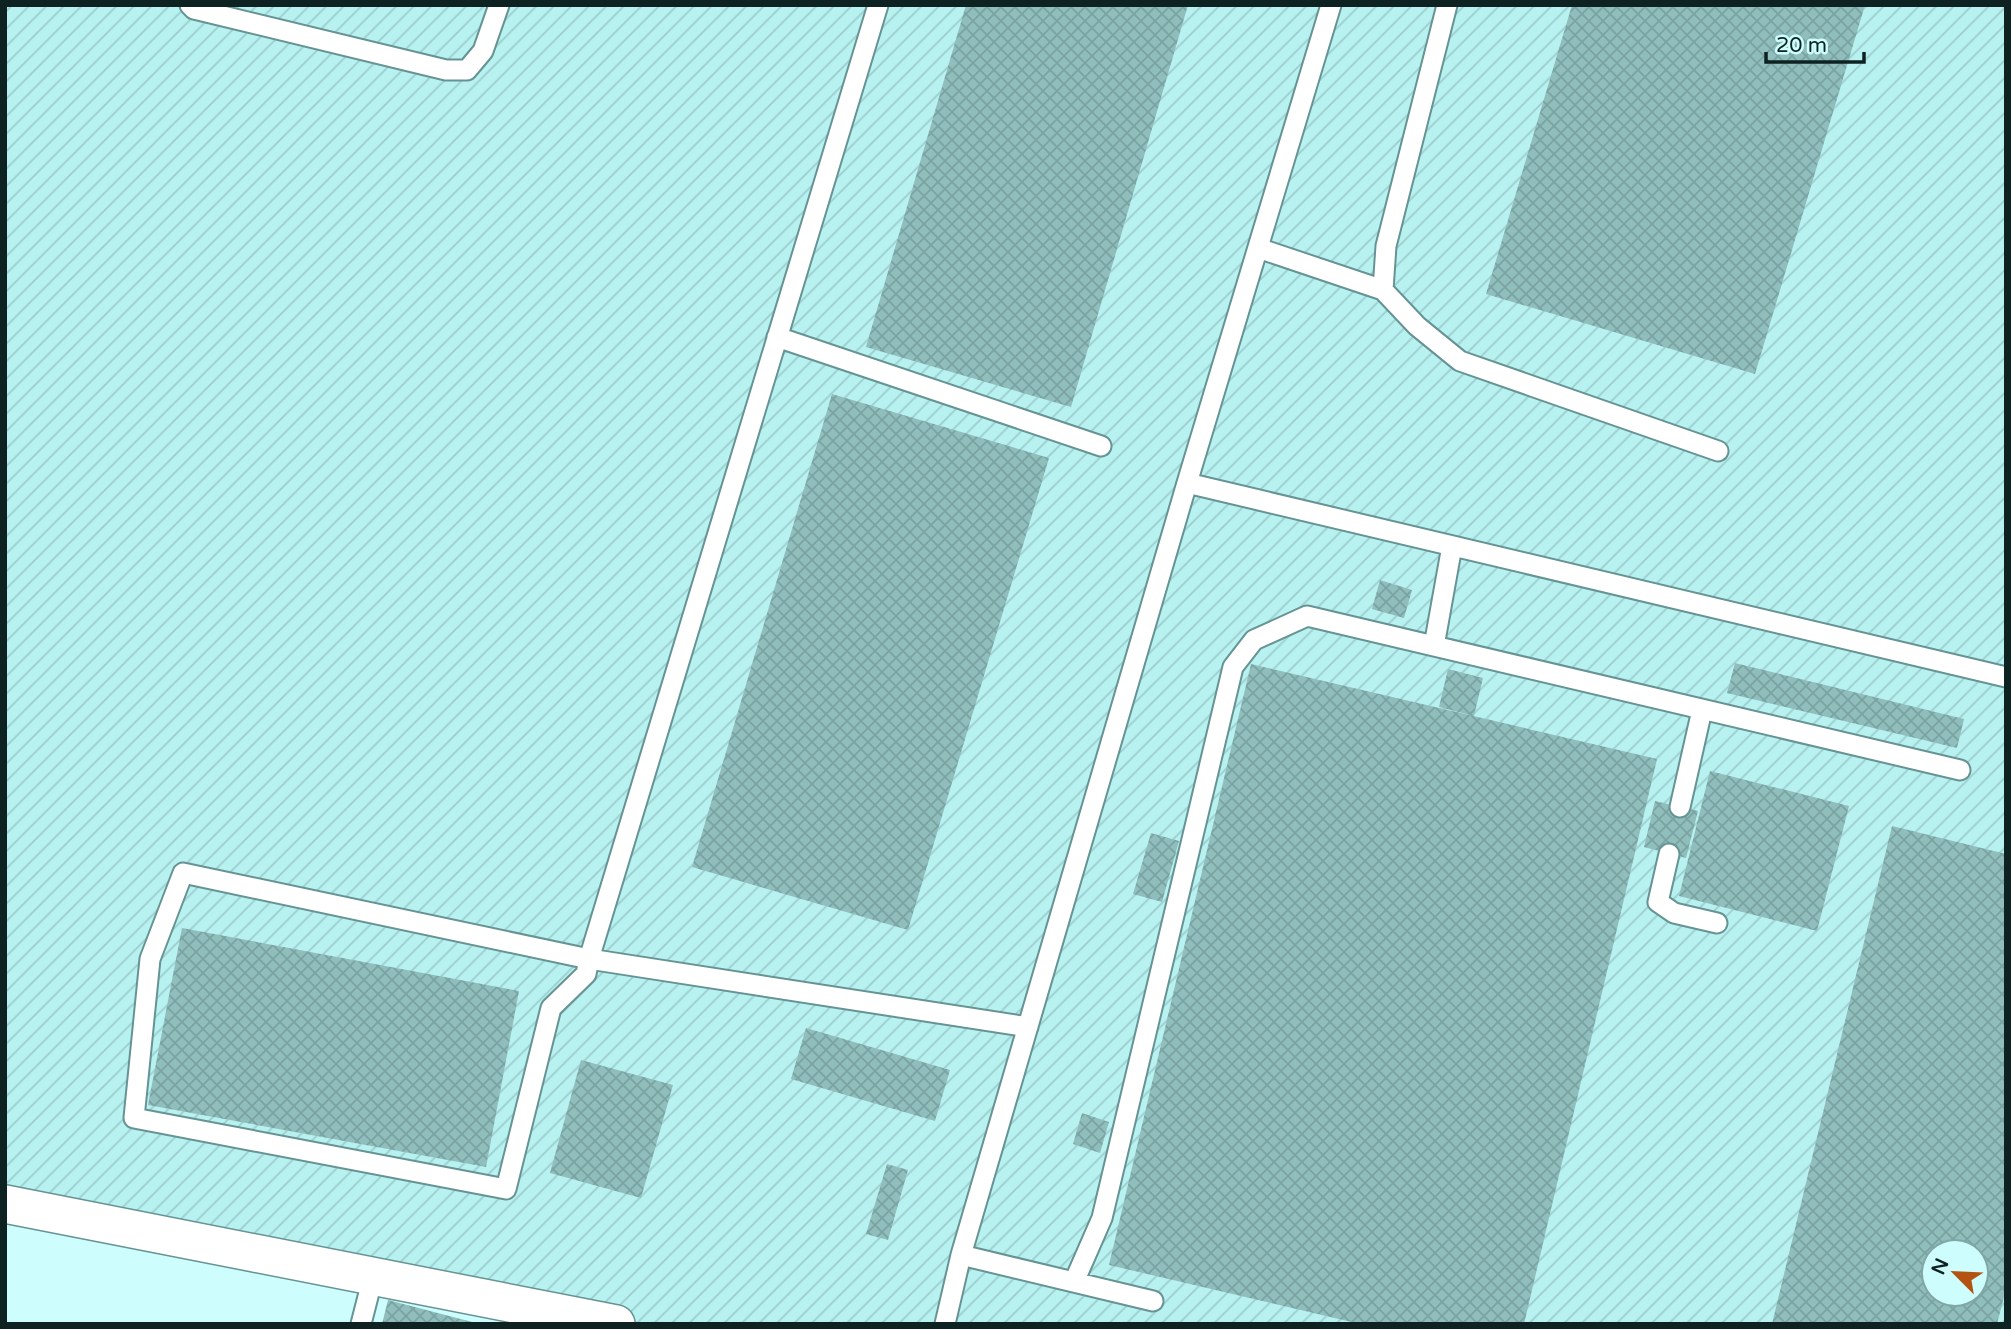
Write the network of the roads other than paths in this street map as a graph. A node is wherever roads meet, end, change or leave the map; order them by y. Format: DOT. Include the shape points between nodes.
graph roads {
  1 [pos="190,5"];
  2 [pos="499,5"];
  3 [pos="878,5"];
  4 [pos="1331,5"];
  5 [pos="1447,5"];
  6 [pos="1258,248"];
  7 [pos="1383,289"];
  8 [pos="777,337"];
  9 [pos="1101,446"];
  10 [pos="1718,451"];
  11 [pos="1187,483"];
  12 [pos="1452,546"];
  13 [pos="1434,646"];
  14 [pos="2006,677"];
  15 [pos="1702,710"];
  16 [pos="1961,771"];
  17 [pos="1680,807"];
  18 [pos="1669,854"];
  19 [pos="1717,923"];
  20 [pos="589,959"];
  21 [pos="1028,1027"];
  22 [pos="5,1204"];
  23 [pos="961,1255"];
  24 [pos="373,1277"];
  25 [pos="1074,1282"];
  26 [pos="1153,1301"];
  27 [pos="361,1324"];
  28 [pos="617,1324"];
  29 [pos="945,1324"];
  1 -- 2 [label="lane" via="446,70 467,70 483,51"];
  3 -- 8 [label="lane"];
  4 -- 6 [label="lane"];
  5 -- 7 [label="lane" via="1386,246"];
  6 -- 7 [label="lane"];
  6 -- 11 [label="lane"];
  7 -- 10 [label="lane" via="1417,326 1460,361"];
  8 -- 9 [label="lane"];
  8 -- 20 [label="lane"];
  11 -- 12 [label="lane"];
  11 -- 21 [label="lane"];
  12 -- 13 [label="lane"];
  12 -- 14 [label="lane"];
  13 -- 15 [label="lane"];
  13 -- 25 [label="lane" via="1307,616 1254,640 1233,667 1102,1219"];
  15 -- 16 [label="lane"];
  15 -- 17 [label="lane"];
  18 -- 19 [label="lane" via="1658,902 1674,913"];
  20 -- 20 [label="lane" via="183,873 150,959 134,1118 506,1189 551,1008 586,975"];
  20 -- 21 [label="lane"];
  21 -- 23 [label="lane"];
  22 -- 24 [label="street"];
  23 -- 25 [label="lane"];
  23 -- 29 [label="lane"];
  24 -- 27 [label="lane"];
  24 -- 28 [label="street"];
  25 -- 26 [label="lane"];
}
